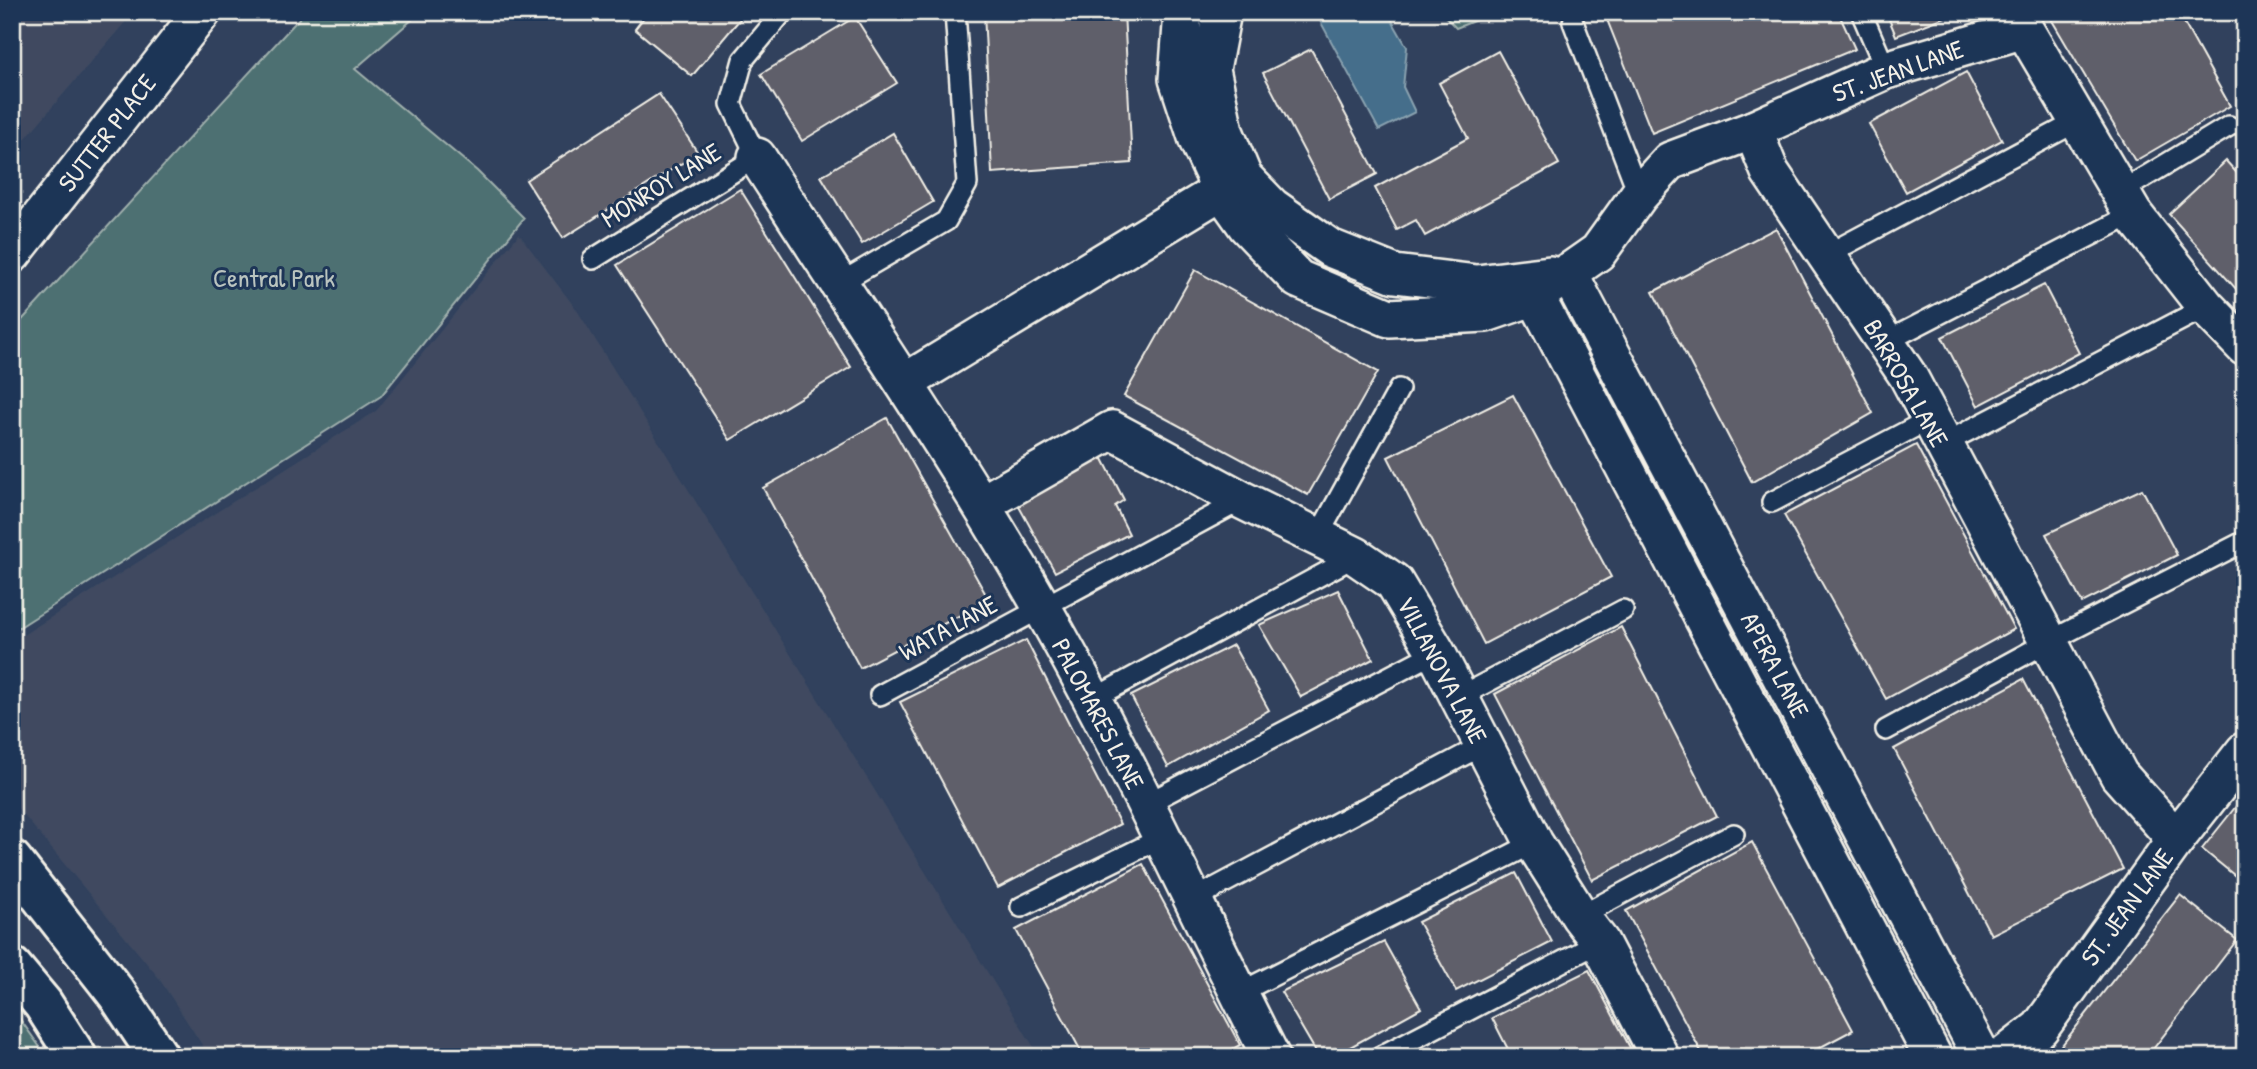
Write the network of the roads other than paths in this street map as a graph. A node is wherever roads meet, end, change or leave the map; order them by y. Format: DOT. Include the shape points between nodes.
graph roads {
  1 [pos="202,12"];
  2 [pos="783,12"];
  3 [pos="955,12"];
  4 [pos="1182,12"];
  5 [pos="1222,12"];
  6 [pos="1861,12"];
  7 [pos="1573,22"];
  8 [pos="1886,70"];
  9 [pos="2078,121"];
  10 [pos="2229,126"];
  11 [pos="1753,130"];
  12 [pos="757,157"];
  13 [pos="1233,184"];
  14 [pos="1639,195"];
  15 [pos="2126,203"];
  16 [pos="12,254"];
  17 [pos="1826,255"];
  18 [pos="593,258"];
  19 [pos="1568,272"];
  20 [pos="838,284"];
  21 [pos="1535,296"];
  22 [pos="2206,307"];
  23 [pos="1885,342"];
  24 [pos="2245,347"];
  25 [pos="904,383"];
  26 [pos="1399,389"];
  27 [pos="1937,432"];
  28 [pos="1242,500"];
  29 [pos="1772,502"];
  30 [pos="982,504"];
  31 [pos="1318,536"];
  32 [pos="2245,541"];
  33 [pos="1356,556"];
  34 [pos="1042,607"];
  35 [pos="1623,610"];
  36 [pos="2048,642"];
  37 [pos="1436,652"];
  38 [pos="880,695"];
  39 [pos="1459,697"];
  40 [pos="1091,700"];
  41 [pos="1886,730"];
  42 [pos="1483,745"];
  43 [pos="2245,751"];
  44 [pos="1146,804"];
  45 [pos="1734,834"];
  46 [pos="1161,838"];
  47 [pos="2176,839"];
  48 [pos="1534,843"];
  49 [pos="12,860"];
  50 [pos="1192,900"];
  51 [pos="1021,907"];
  52 [pos="1590,929"];
  53 [pos="12,967"];
  54 [pos="1239,993"];
  55 [pos="77,1057"];
  56 [pos="159,1057"];
  57 [pos="1270,1057"];
  58 [pos="1378,1057"];
  59 [pos="1660,1057"];
  60 [pos="1933,1057"];
  61 [pos="1982,1057"];
  62 [pos="2003,1057"];
  1 -- 16 [label="street, SUTTER PLACE"];
  2 -- 12 [label="lane" via="743,60 731,104"];
  3 -- 20 [label="lane" via="967,184 946,221"];
  4 -- 13 [label="street" via="1178,79 1198,140"];
  5 -- 13 [label="street" via="1211,69"];
  6 -- 8 [label="lane"];
  7 -- 14 [label="lane"];
  8 -- 9 [label="street, ST. JEAN LANE" via="2024,29"];
  8 -- 11 [label="street, ST. JEAN LANE"];
  9 -- 15 [label="street, ST. JEAN LANE"];
  9 -- 17 [label="lane"];
  10 -- 15 [label="lane"];
  11 -- 14 [label="street, ST. JEAN LANE" via="1670,161"];
  11 -- 17 [label="street, BARROSA LANE" via="1770,172"];
  12 -- 18 [label="lane, MONROY LANE"];
  12 -- 20 [label="street, PALOMARES LANE"];
  13 -- 19 [label="street" via="1330,248 1395,274 1477,284"];
  13 -- 21 [label="street" via="1247,226 1298,279 1389,318 1486,313"];
  13 -- 25 [label="street"];
  14 -- 19 [label="street, ST. JEAN LANE" via="1598,252"];
  15 -- 22 [label="street, ST. JEAN LANE"];
  15 -- 23 [label="lane"];
  17 -- 23 [label="street, BARROSA LANE"];
  19 -- 21 [label="street"];
  19 -- 61 [label="street, APERA LANE"];
  20 -- 25 [label="street, PALOMARES LANE"];
  21 -- 60 [label="street, APERA LANE"];
  22 -- 24 [label="street, ST. JEAN LANE"];
  22 -- 27 [label="lane"];
  23 -- 27 [label="street, BARROSA LANE"];
  25 -- 30 [label="street, PALOMARES LANE"];
  26 -- 31 [label="lane"];
  27 -- 29 [label="lane"];
  27 -- 36 [label="street, BARROSA LANE"];
  28 -- 30 [label="street, VILLANOVA LANE" via="1112,430"];
  28 -- 31 [label="street, VILLANOVA LANE"];
  28 -- 34 [label="lane, WATA LANE"];
  30 -- 34 [label="street, PALOMARES LANE"];
  31 -- 33 [label="street, VILLANOVA LANE"];
  32 -- 36 [label="lane"];
  33 -- 37 [label="street, VILLANOVA LANE" via="1394,582"];
  33 -- 40 [label="lane"];
  34 -- 38 [label="lane, WATA LANE"];
  34 -- 40 [label="street, PALOMARES LANE"];
  35 -- 39 [label="lane"];
  36 -- 41 [label="lane"];
  36 -- 47 [label="street, BARROSA LANE" via="2119,775"];
  37 -- 39 [label="street, VILLANOVA LANE"];
  37 -- 44 [label="lane"];
  39 -- 42 [label="street, VILLANOVA LANE"];
  40 -- 44 [label="street, PALOMARES LANE"];
  42 -- 48 [label="street, VILLANOVA LANE"];
  42 -- 50 [label="lane"];
  43 -- 47 [label="street, ST. JEAN LANE"];
  44 -- 46 [label="street, PALOMARES LANE"];
  45 -- 52 [label="lane"];
  46 -- 50 [label="street, PALOMARES LANE"];
  46 -- 51 [label="lane"];
  47 -- 62 [label="street, ST. JEAN LANE" via="2040,1028"];
  48 -- 52 [label="street, VILLANOVA LANE"];
  48 -- 54 [label="lane"];
  49 -- 56 [label="main road" via="117,994"];
  50 -- 54 [label="street, PALOMARES LANE"];
  52 -- 58 [label="lane"];
  52 -- 59 [label="street, VILLANOVA LANE"];
  53 -- 55 [label="main road"];
  54 -- 57 [label="street, PALOMARES LANE"];
}
